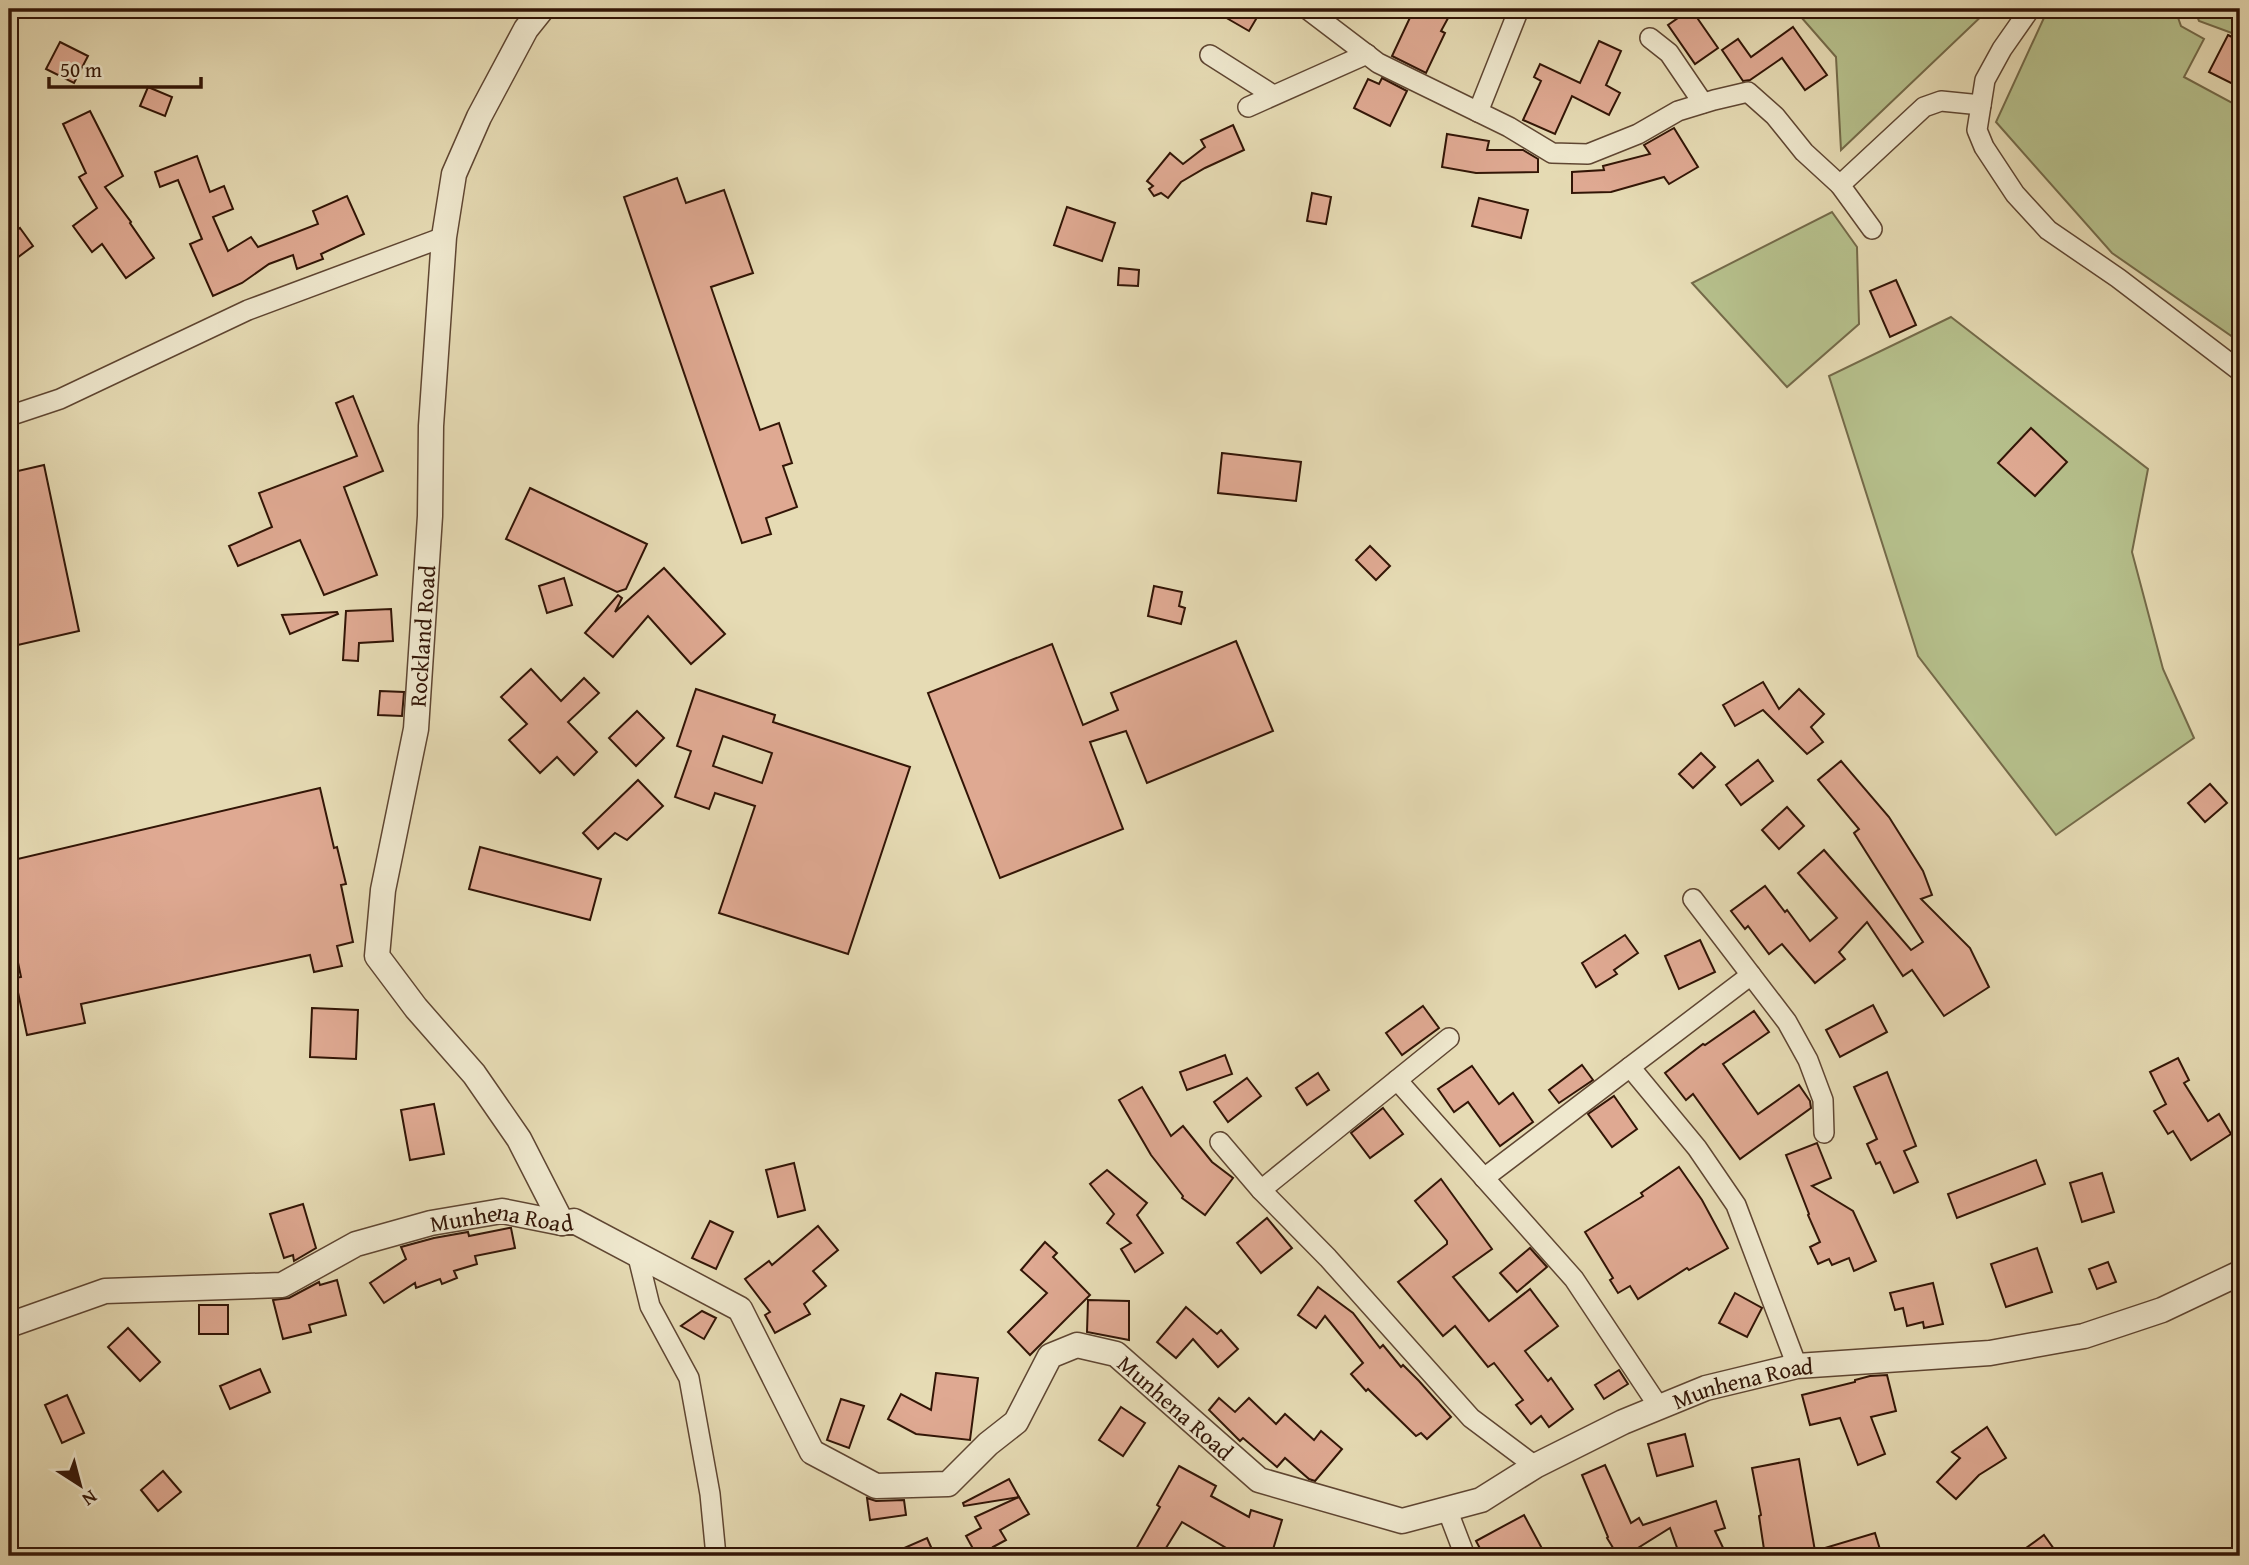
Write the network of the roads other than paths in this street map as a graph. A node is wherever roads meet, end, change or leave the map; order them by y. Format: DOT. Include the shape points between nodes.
graph roads {
  1 [pos="542,9"];
  2 [pos="1307,9"];
  3 [pos="1519,9"];
  4 [pos="2030,9"];
  5 [pos="1650,38"];
  6 [pos="1367,54"];
  7 [pos="1210,55"];
  8 [pos="1273,96"];
  9 [pos="1703,103"];
  10 [pos="1981,105"];
  11 [pos="1248,107"];
  12 [pos="1478,112"];
  13 [pos="1840,185"];
  14 [pos="1872,229"];
  15 [pos="444,237"];
  16 [pos="2240,371"];
  17 [pos="9,416"];
  18 [pos="1693,899"];
  19 [pos="1751,975"];
  20 [pos="1449,1038"];
  21 [pos="1630,1067"];
  22 [pos="1397,1080"];
  23 [pos="1824,1133"];
  24 [pos="1220,1142"];
  25 [pos="1483,1178"];
  26 [pos="1261,1190"];
  27 [pos="562,1223"];
  28 [pos="637,1253"];
  29 [pos="2240,1273"];
  30 [pos="9,1325"];
  31 [pos="1797,1366"];
  32 [pos="1659,1407"];
  33 [pos="1535,1466"];
  34 [pos="1447,1509"];
  35 [pos="716,1556"];
  36 [pos="1465,1556"];
  1 -- 15 [label="street, Rockland Road" via="526,29 479,117 454,174"];
  2 -- 6 [label="street"];
  3 -- 12 [label="street"];
  4 -- 10 [label="street" via="1985,80"];
  5 -- 9 [label="street" via="1669,53"];
  6 -- 8 [label="street"];
  6 -- 12 [label="street"];
  7 -- 8 [label="street"];
  8 -- 11 [label="street"];
  9 -- 12 [label="street" via="1588,154 1552,153"];
  9 -- 13 [label="street" via="1748,92"];
  10 -- 13 [label="street" via="1941,102 1924,107"];
  10 -- 16 [label="street" via="1977,130 1984,147 2015,194 2048,230"];
  13 -- 14 [label="street"];
  15 -- 17 [label="street" via="248,310 60,399"];
  15 -- 27 [label="street, Rockland Road" via="416,729 383,890 377,956 474,1074 519,1139"];
  18 -- 19 [label="street"];
  19 -- 21 [label="street"];
  19 -- 23 [label="street" via="1787,1021 1808,1060 1823,1100"];
  20 -- 22 [label="street"];
  21 -- 25 [label="street"];
  21 -- 31 [label="street" via="1697,1148 1736,1205"];
  22 -- 25 [label="street"];
  22 -- 26 [label="street"];
  24 -- 26 [label="street"];
  25 -- 32 [label="street" via="1574,1279"];
  26 -- 33 [label="street" via="1471,1418"];
  27 -- 28 [label="street, Munhena Road" via="574,1221"];
  27 -- 30 [label="street, Munhena Road" via="502,1211 431,1223 356,1244 282,1285 105,1291"];
  28 -- 34 [label="street, Munhena Road" via="740,1310 812,1452 876,1486 948,1484 1016,1422 1050,1356 1077,1345 1116,1354 1259,1480 1402,1521"];
  28 -- 35 [label="street" via="650,1306 689,1378"];
  29 -- 31 [label="street, Munhena Road" via="2162,1310 2084,1336 1990,1353"];
  31 -- 32 [label="street, Munhena Road" via="1706,1388"];
  32 -- 33 [label="street, Munhena Road"];
  33 -- 34 [label="street, Munhena Road" via="1481,1500"];
  34 -- 36 [label="street"];
}
